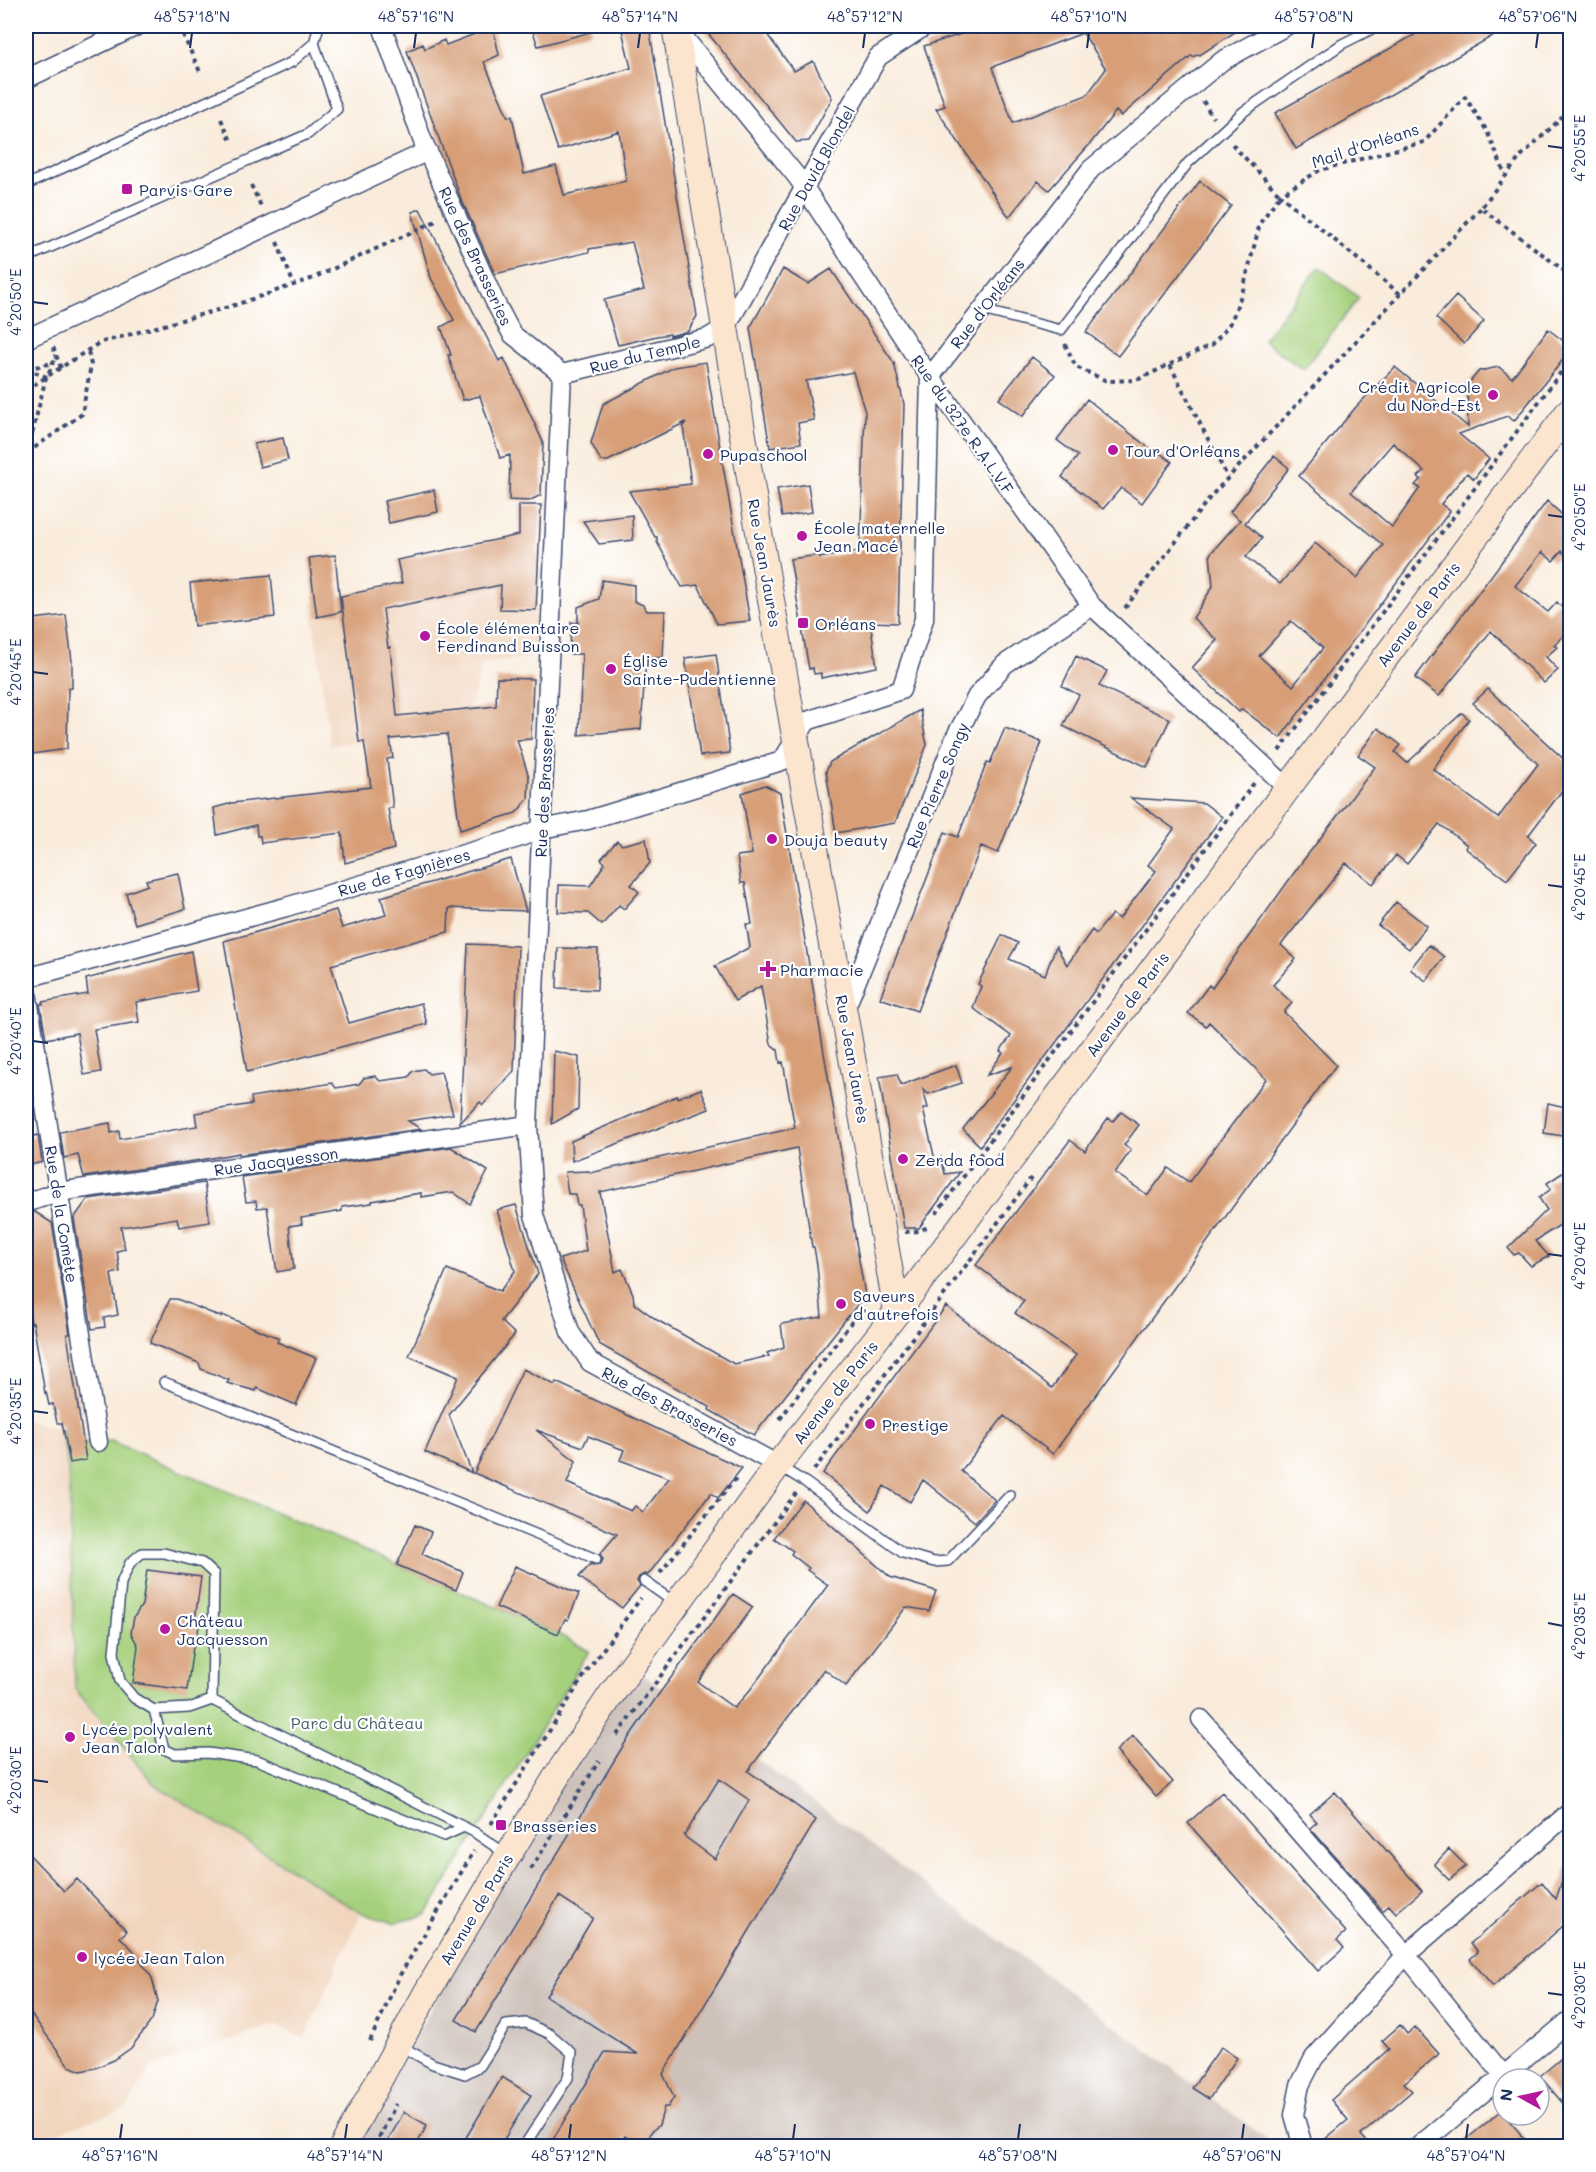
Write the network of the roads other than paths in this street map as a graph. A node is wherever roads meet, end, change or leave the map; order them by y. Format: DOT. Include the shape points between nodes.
graph roads {
  1 [pos="136,26"];
  2 [pos="319,26"];
  3 [pos="382,26"];
  4 [pos="675,26"];
  5 [pos="925,26"];
  6 [pos="1286,26"];
  7 [pos="1378,26"];
  8 [pos="314,43"];
  9 [pos="26,79"];
  10 [pos="428,151"];
  11 [pos="26,184"];
  12 [pos="805,189"];
  13 [pos="26,258"];
  14 [pos="982,310"];
  15 [pos="726,327"];
  16 [pos="26,339"];
  17 [pos="562,374"];
  18 [pos="930,376"];
  19 [pos="1570,410"];
  20 [pos="1092,606"];
  21 [pos="796,739"];
  22 [pos="1288,788"];
  23 [pos="542,829"];
  24 [pos="26,978"];
  25 [pos="26,986"];
  26 [pos="844,1012"];
  27 [pos="528,1125"];
  28 [pos="58,1192"];
  29 [pos="26,1203"];
  30 [pos="897,1312"];
  31 [pos="164,1382"];
  32 [pos="98,1442"];
  33 [pos="778,1465"];
  34 [pos="1010,1495"];
  35 [pos="596,1559"];
  36 [pos="644,1581"];
  37 [pos="676,1604"];
  38 [pos="212,1700"];
  39 [pos="154,1710"];
  40 [pos="1201,1719"];
  41 [pos="1570,1812"];
  42 [pos="464,1827"];
  43 [pos="508,1855"];
  44 [pos="1406,1955"];
  45 [pos="1570,2020"];
  46 [pos="397,2044"];
  47 [pos="1497,2067"];
  48 [pos="1515,2067"];
  49 [pos="1491,2087"];
  50 [pos="343,2146"];
  51 [pos="524,2146"];
  52 [pos="1303,2146"];
  53 [pos="1419,2146"];
  1 -- 9 [label="street"];
  2 -- 8 [label="lane"];
  3 -- 10 [label="street, Rue des Brasseries"];
  4 -- 12 [label="street, Rue du 327e R.A.L.V.F"];
  4 -- 15 [label="main road, Rue Jean Jaurès"];
  5 -- 12 [label="street, Rue David Blondel" via="878,57"];
  6 -- 14 [label="street, Rue d'Orléans" via="1222,61 1091,169"];
  7 -- 14 [label="lane" via="1342,45 1243,112 1188,163 1061,330"];
  8 -- 11 [label="lane" via="292,62"];
  8 -- 13 [label="lane" via="337,109 308,134"];
  10 -- 16 [label="street"];
  10 -- 17 [label="street, Rue des Brasseries" via="512,333"];
  12 -- 15 [label="street, Rue David Blondel"];
  12 -- 18 [label="street, Rue du 327e R.A.L.V.F"];
  14 -- 18 [label="street, Rue d'Orléans"];
  15 -- 17 [label="street, Rue du Temple" via="708,338"];
  15 -- 21 [label="main road, Rue Jean Jaurès"];
  17 -- 23 [label="street, Rue des Brasseries"];
  18 -- 20 [label="street, Rue du 327e R.A.L.V.F"];
  18 -- 21 [label="street" via="924,619 902,690 807,721"];
  19 -- 22 [label="main road, Avenue de Paris"];
  20 -- 22 [label="street, Rue du 327e R.A.L.V.F"];
  20 -- 26 [label="street, Rue Pierre Songy" via="1005,664 976,696 956,736"];
  21 -- 23 [label="street, Rue de Fagnières" via="782,761 588,820"];
  21 -- 26 [label="main road, Rue Jean Jaurès"];
  22 -- 30 [label="main road, Avenue de Paris"];
  23 -- 24 [label="street, Rue de Fagnières" via="286,907"];
  23 -- 27 [label="street, Rue des Brasseries"];
  25 -- 28 [label="street, Rue de la Comète"];
  26 -- 30 [label="main road, Rue Jean Jaurès"];
  27 -- 28 [label="street, Rue Jacquesson"];
  27 -- 33 [label="street, Rue des Brasseries" via="534,1215 570,1332 590,1362"];
  28 -- 29 [label="street, Rue Jacquesson"];
  28 -- 32 [label="street, Rue de la Comète"];
  30 -- 33 [label="main road, Avenue de Paris"];
  31 -- 35 [label="lane"];
  33 -- 34 [label="lane" via="903,1553 934,1562 948,1561"];
  33 -- 37 [label="main road, Avenue de Paris"];
  36 -- 37 [label="lane"];
  37 -- 43 [label="main road, Avenue de Paris" via="568,1758"];
  38 -- 39 [label="lane" via="189,1708"];
  38 -- 39 [label="lane" via="214,1574 202,1563 164,1553 142,1554 130,1563 121,1583 114,1653 120,1681 134,1698"];
  38 -- 42 [label="lane"];
  39 -- 42 [label="lane" via="164,1749 175,1754 208,1753 257,1760 444,1836"];
  40 -- 44 [label="street"];
  41 -- 44 [label="street"];
  42 -- 43 [label="lane"];
  43 -- 46 [label="main road, Avenue de Paris"];
  44 -- 47 [label="street"];
  44 -- 52 [label="street" via="1314,2058 1300,2085 1294,2115"];
  45 -- 48 [label="street"];
  46 -- 50 [label="main road, Avenue de Paris"];
  46 -- 51 [label="lane" via="433,2064 465,2074 480,2066 506,2025 526,2024 550,2034 572,2052 568,2078"];
  49 -- 53 [label="street"];
}
